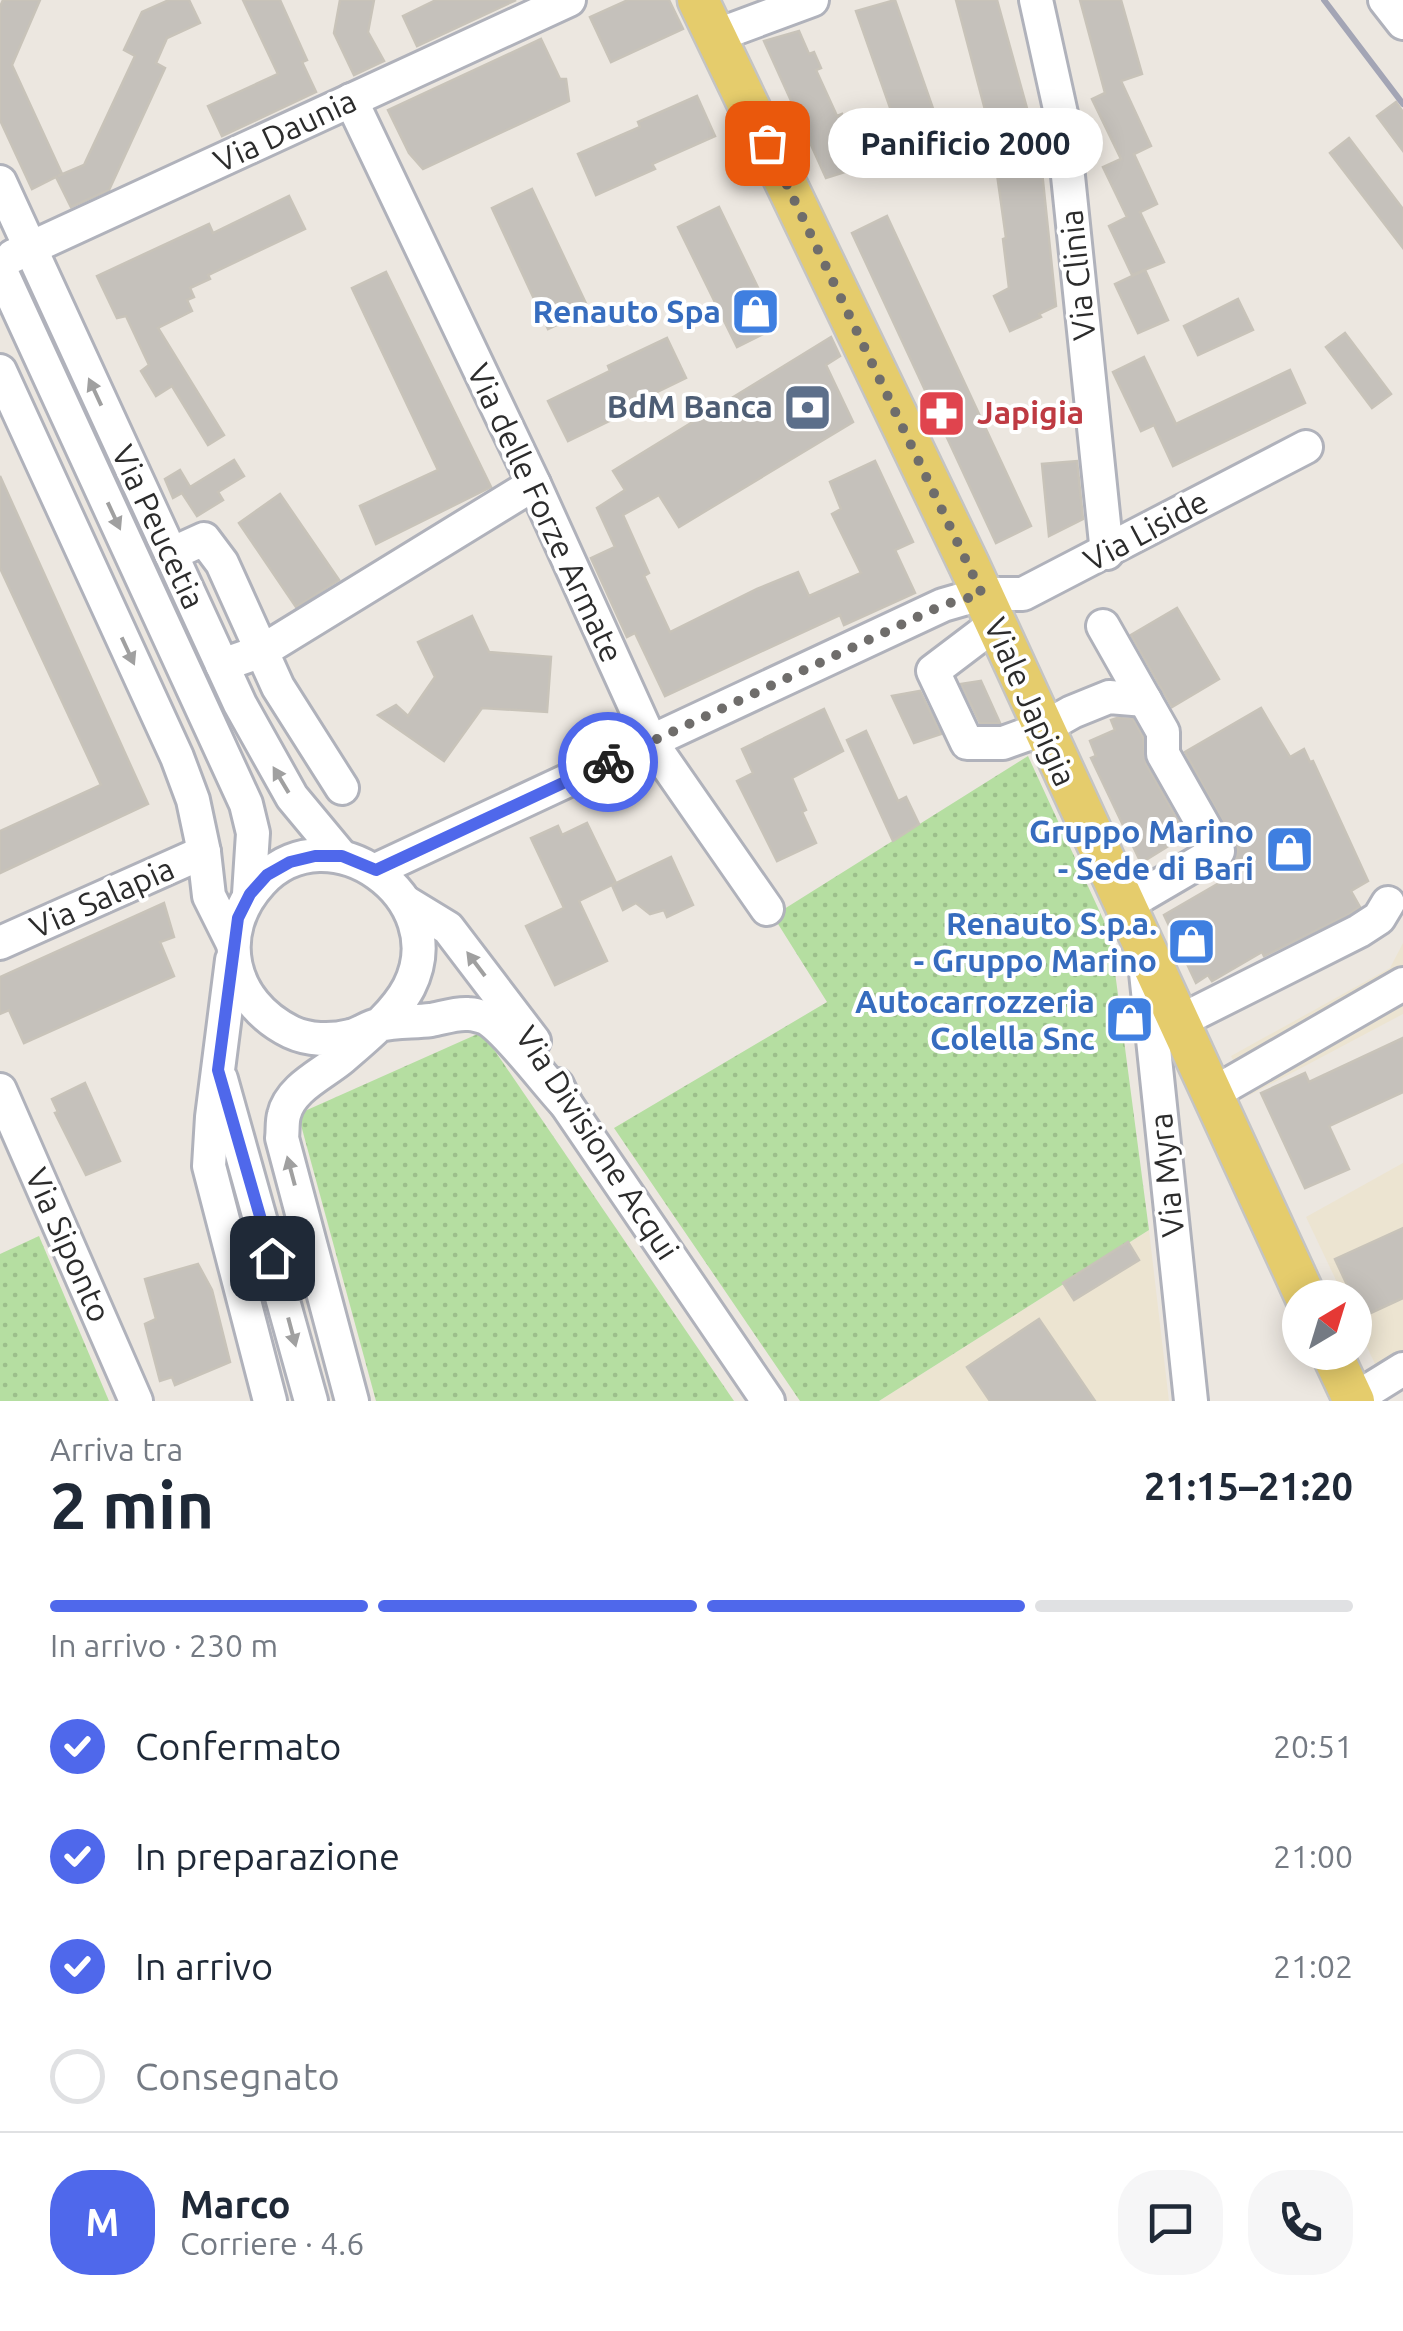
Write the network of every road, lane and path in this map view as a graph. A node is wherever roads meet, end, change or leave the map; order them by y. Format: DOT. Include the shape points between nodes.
graph roads {
  1 [pos="569,0"];
  2 [pos="812,0"];
  3 [pos="1036,0"];
  4 [pos="1385,0"];
  5 [pos="706,18"];
  6 [pos="1403,23"];
  7 [pos="351,100"];
  8 [pos="0,182"];
  9 [pos="31,248"];
  10 [pos="0,265"];
  11 [pos="0,371"];
  12 [pos="1306,447"];
  13 [pos="534,484"];
  14 [pos="1107,553"];
  15 [pos="170,554"];
  16 [pos="988,609"];
  17 [pos="1104,626"];
  18 [pos="262,650"];
  19 [pos="222,665"];
  20 [pos="278,686"];
  21 [pos="1145,700"];
  22 [pos="240,704"];
  23 [pos="1042,730"];
  24 [pos="651,742"];
  25 [pos="342,788"];
  26 [pos="204,852"];
  27 [pos="342,856"];
  28 [pos="376,870"];
  29 [pos="250,894"];
  30 [pos="1388,903"];
  31 [pos="406,904"];
  32 [pos="1124,906"];
  33 [pos="768,909"];
  34 [pos="0,944"];
  35 [pos="1144,948"];
  36 [pos="233,950"];
  37 [pos="1403,984"];
  38 [pos="1178,1022"];
  39 [pos="376,1025"];
  40 [pos="218,1070"];
  41 [pos="0,1090"];
  42 [pos="1212,1094"];
  43 [pos="566,1104"];
  44 [pos="1298,1280"];
  45 [pos="1403,1369"];
  46 [pos="1339,1370"];
  47 [pos="261,1398"];
  48 [pos="1353,1400"];
  49 [pos="136,1401"];
  50 [pos="311,1401"];
  51 [pos="352,1401"];
  52 [pos="768,1401"];
  53 [pos="1191,1401"];
  1 -- 7 [label="street, Via Daunia"];
  2 -- 5 [label="street"];
  3 -- 14 [label="street, Via Clinia" via="1062,118"];
  4 -- 6 [label="street"];
  5 -- 16 [label="main road, Viale Japigia"];
  7 -- 9 [label="street, Via Daunia"];
  7 -- 13 [label="street, Via delle Forze Armate"];
  8 -- 9 [label="street, Via Peucetia"];
  9 -- 10 [label="street, Via Daunia"];
  15 -- 9 [label="street, Via Peucetia, one-way"];
  10 -- 29 [label="street, one-way" via="246,804 253,833"];
  11 -- 26 [label="street, one-way" via="177,757"];
  12 -- 14 [label="street, Via Liside"];
  13 -- 18 [label="street"];
  13 -- 24 [label="street, Via delle Forze Armate"];
  14 -- 16 [label="street, Via Liside"];
  15 -- 18 [label="street" via="204,539"];
  15 -- 19 [label="street, Via Peucetia"];
  16 -- 23 [label="main road, Viale Japigia"];
  16 -- 23 [label="street" via="933,671 967,743 1003,743"];
  16 -- 24 [label="street, Via Liside" via="943,605"];
  17 -- 21 [label="street"];
  18 -- 19 [label="street"];
  18 -- 20 [label="street"];
  19 -- 22 [label="street, Via Peucetia"];
  20 -- 22 [label="street"];
  20 -- 25 [label="street"];
  21 -- 23 [label="street" via="1110,697"];
  21 -- 32 [label="street" via="1164,732 1163,754 1218,851"];
  27 -- 22 [label="street, Via Peucetia, one-way" via="292,797"];
  23 -- 32 [label="main road, Viale Japigia"];
  24 -- 28 [label="street, Via Liside"];
  24 -- 33 [label="street, Via delle Forze Armate"];
  26 -- 34 [label="street, Via Salapia"];
  26 -- 36 [label="street" via="210,896"];
  27 -- 28 [label="street, Via Peucetia"];
  27 -- 29 [label="street, Via Peucetia" via="290,862"];
  28 -- 31 [label="street, Via Peucetia"];
  29 -- 36 [label="street"];
  30 -- 38 [label="street" via="1358,931"];
  31 -- 39 [label="street, Via Peucetia" via="418,957 411,984"];
  43 -- 31 [label="street, Via Divisione Acqui, one-way" via="541,1050 448,928"];
  32 -- 35 [label="main road, Viale Japigia"];
  35 -- 38 [label="main road, Viale Japigia"];
  35 -- 53 [label="street, Via Myra"];
  36 -- 39 [label="street" via="253,1005 273,1023 324,1040"];
  36 -- 40 [label="street"];
  37 -- 42 [label="street"];
  38 -- 42 [label="main road, Viale Japigia"];
  39 -- 43 [label="street" via="469,1014 489,1020"];
  51 -- 39 [label="street, Via Peucetia, one-way" via="282,1138 284,1113 295,1094"];
  40 -- 47 [label="street" via="208,1166"];
  40 -- 50 [label="street, one-way"];
  41 -- 49 [label="street, Via Siponto"];
  42 -- 44 [label="main road, Viale Japigia"];
  43 -- 52 [label="street, Via Divisione Acqui"];
  45 -- 48 [label="street"];
  46 -- 48 [label="main road"];
}
